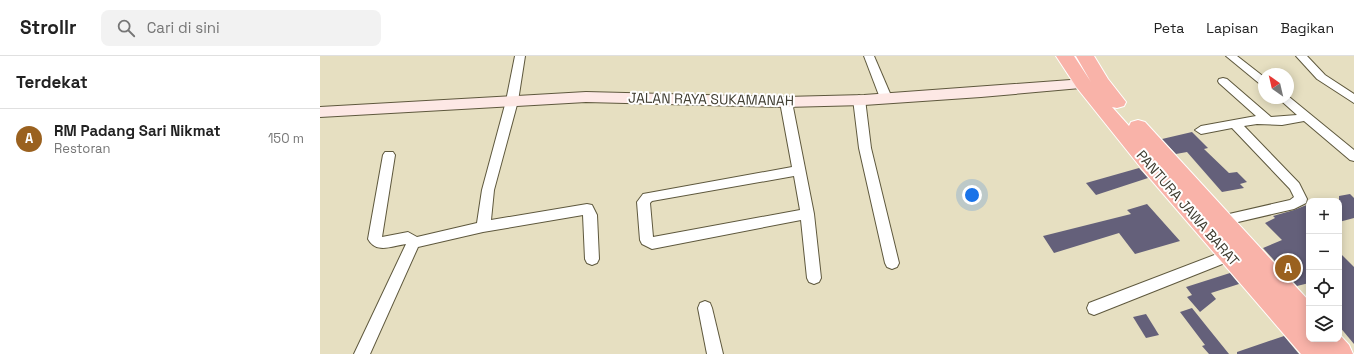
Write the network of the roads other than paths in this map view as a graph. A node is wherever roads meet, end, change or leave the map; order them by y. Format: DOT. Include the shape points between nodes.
graph roads {
  1 [pos="520,56"];
  2 [pos="869,56"];
  3 [pos="1065,56"];
  4 [pos="1085,56"];
  5 [pos="1231,56"];
  6 [pos="1301,56"];
  7 [pos="1258,77"];
  8 [pos="1223,80"];
  9 [pos="1092,83"];
  10 [pos="886,98"];
  11 [pos="860,99"];
  12 [pos="1354,99"];
  13 [pos="512,101"];
  14 [pos="786,102"];
  15 [pos="1291,104"];
  16 [pos="320,112"];
  17 [pos="1307,117"];
  18 [pos="1268,120"];
  19 [pos="1234,123"];
  20 [pos="1201,130"];
  21 [pos="389,156"];
  22 [pos="1354,157"];
  23 [pos="798,171"];
  24 [pos="807,214"];
  25 [pos="1221,221"];
  26 [pos="483,227"];
  27 [pos="413,243"];
  28 [pos="1230,255"];
  29 [pos="592,259"];
  30 [pos="892,263"];
  31 [pos="814,278"];
  32 [pos="706,308"];
  33 [pos="1094,308"];
  34 [pos="1306,316"];
  35 [pos="1330,342"];
  36 [pos="362,354"];
  37 [pos="715,354"];
  38 [pos="1318,354"];
  39 [pos="1340,354"];
  1 -- 13 [label="street"];
  2 -- 10 [label="street"];
  3 -- 9 [label="highway, PANTURA JAWA BARAT"];
  4 -- 9 [label="highway"];
  5 -- 7 [label="street"];
  6 -- 12 [label="street" via="1321,77"];
  8 -- 18 [label="street"];
  9 -- 10 [label="street, JALAN RAYA SUKAMANAH"];
  9 -- 25 [label="highway"];
  9 -- 28 [label="highway, PANTURA JAWA BARAT" via="1148,163"];
  10 -- 11 [label="street, JALAN RAYA SUKAMANAH"];
  11 -- 14 [label="street, JALAN RAYA SUKAMANAH"];
  11 -- 30 [label="street" via="865,148"];
  13 -- 14 [label="street, JALAN RAYA SUKAMANAH" via="621,97"];
  13 -- 16 [label="street, JALAN RAYA SUKAMANAH"];
  13 -- 26 [label="street" via="488,190"];
  14 -- 23 [label="street"];
  15 -- 17 [label="street"];
  17 -- 18 [label="street" via="1282,121"];
  17 -- 22 [label="street"];
  18 -- 19 [label="street"];
  19 -- 20 [label="street"];
  19 -- 25 [label="street" via="1295,186 1301,198 1294,204"];
  21 -- 27 [label="street" via="375,239 379,243 408,238"];
  23 -- 24 [label="street"];
  23 -- 24 [label="street" via="648,197 643,202 647,240 652,243"];
  24 -- 31 [label="street"];
  25 -- 34 [label="highway"];
  26 -- 27 [label="street"];
  26 -- 29 [label="street" via="587,209 590,215"];
  27 -- 36 [label="street"];
  28 -- 33 [label="street"];
  28 -- 38 [label="highway, PANTURA JAWA BARAT"];
  32 -- 37 [label="street"];
  35 -- 39 [label="highway"];
}
